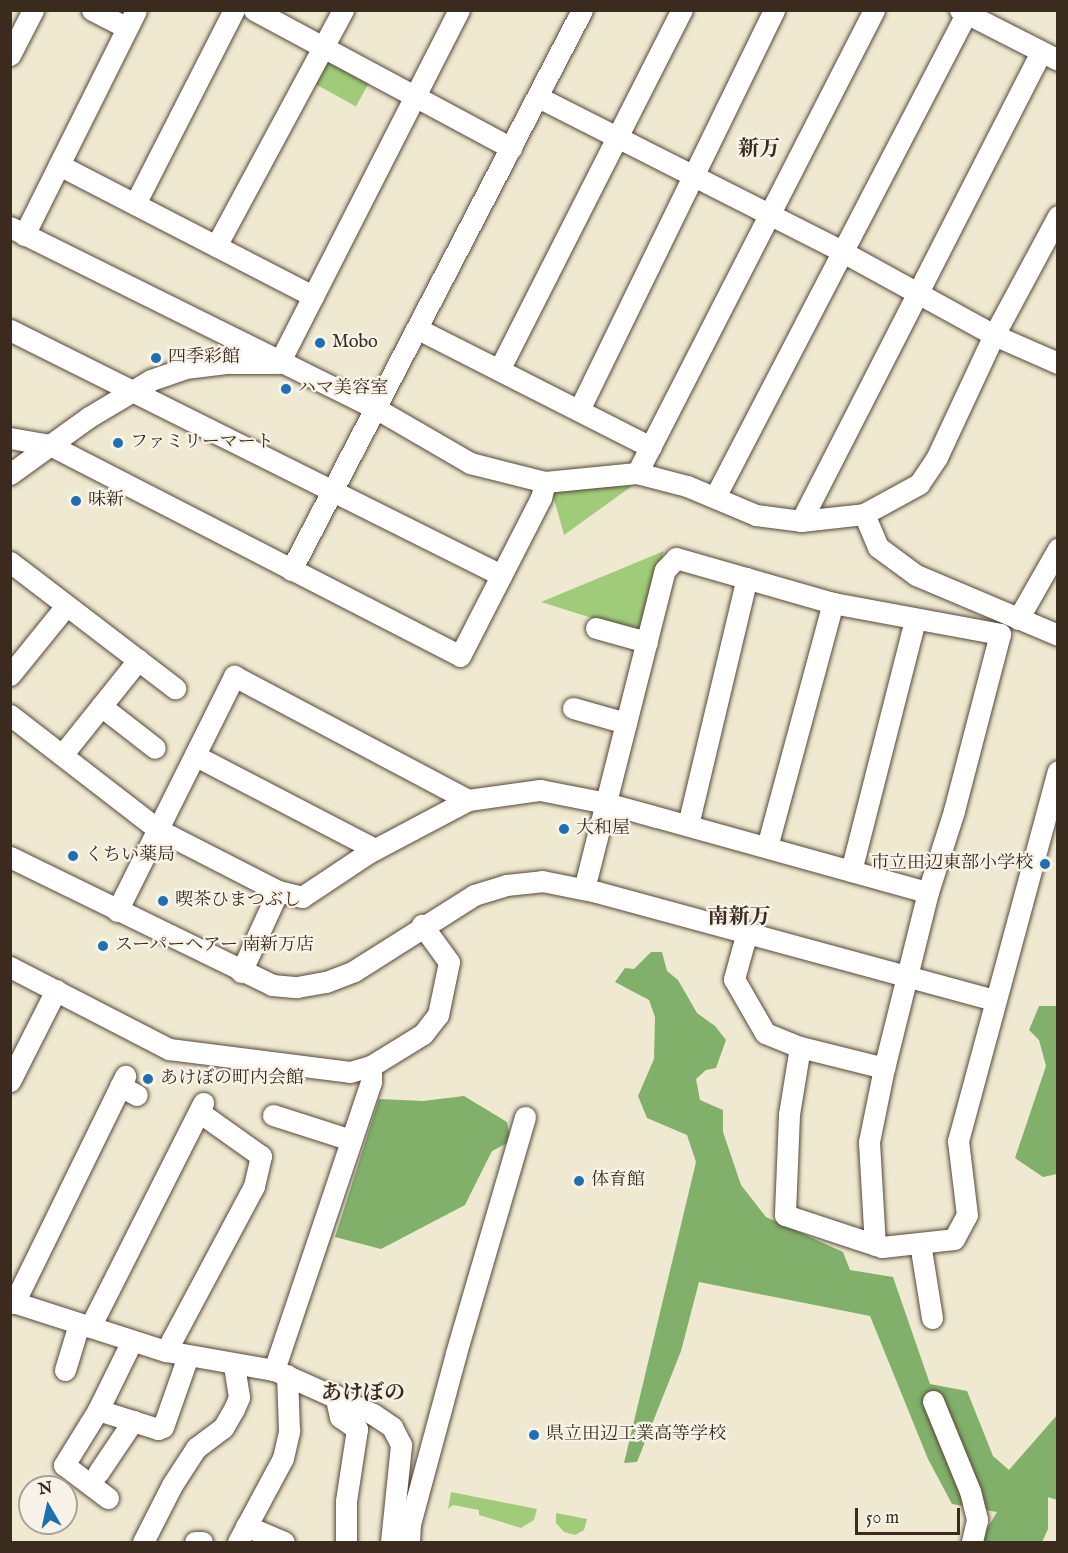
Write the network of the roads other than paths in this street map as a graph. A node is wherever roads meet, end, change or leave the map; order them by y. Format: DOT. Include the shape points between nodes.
graph roads {
  1 [pos="33,10"];
  2 [pos="92,10"];
  3 [pos="234,10"];
  4 [pos="254,10"];
  5 [pos="343,10"];
  6 [pos="459,10"];
  7 [pos="582,10"];
  8 [pos="682,10"];
  9 [pos="774,10"];
  10 [pos="874,10"];
  11 [pos="963,12"];
  12 [pos="131,19"];
  13 [pos="323,47"];
  14 [pos="10,55"];
  15 [pos="1049,56"];
  16 [pos="415,96"];
  17 [pos="538,98"];
  18 [pos="617,140"];
  19 [pos="511,148"];
  20 [pos="59,165"];
  21 [pos="694,175"];
  22 [pos="135,204"];
  23 [pos="770,215"];
  24 [pos="1058,216"];
  25 [pos="17,231"];
  26 [pos="216,246"];
  27 [pos="843,252"];
  28 [pos="916,291"];
  29 [pos="313,296"];
  30 [pos="418,329"];
  31 [pos="10,330"];
  32 [pos="994,335"];
  33 [pos="279,363"];
  34 [pos="1058,363"];
  35 [pos="499,370"];
  36 [pos="131,390"];
  37 [pos="377,409"];
  38 [pos="579,410"];
  39 [pos="10,438"];
  40 [pos="50,445"];
  41 [pos="651,447"];
  42 [pos="637,473"];
  43 [pos="10,474"];
  44 [pos="545,482"];
  45 [pos="335,490"];
  46 [pos="715,498"];
  47 [pos="864,514"];
  48 [pos="801,521"];
  49 [pos="1058,549"];
  50 [pos="10,562"];
  51 [pos="291,570"];
  52 [pos="501,575"];
  53 [pos="747,578"];
  54 [pos="833,603"];
  55 [pos="65,607"];
  56 [pos="915,619"];
  57 [pos="1018,619"];
  58 [pos="596,628"];
  59 [pos="1058,635"];
  60 [pos="647,642"];
  61 [pos="138,660"];
  62 [pos="10,675"];
  63 [pos="176,688"];
  64 [pos="101,706"];
  65 [pos="573,708"];
  66 [pos="10,715"];
  67 [pos="626,723"];
  68 [pos="155,748"];
  69 [pos="62,755"];
  70 [pos="196,756"];
  71 [pos="1058,771"];
  72 [pos="468,800"];
  73 [pos="606,802"];
  74 [pos="688,825"];
  75 [pos="159,830"];
  76 [pos="767,847"];
  77 [pos="375,849"];
  78 [pos="10,857"];
  79 [pos="851,871"];
  80 [pos="584,889"];
  81 [pos="278,891"];
  82 [pos="928,892"];
  83 [pos="117,910"];
  84 [pos="422,925"];
  85 [pos="747,932"];
  86 [pos="10,967"];
  87 [pos="241,972"];
  88 [pos="906,976"];
  89 [pos="56,990"];
  90 [pos="994,1000"];
  91 [pos="800,1047"];
  92 [pos="16,1058"];
  93 [pos="371,1066"];
  94 [pos="884,1068"];
  95 [pos="10,1081"];
  96 [pos="127,1085"];
  97 [pos="273,1114"];
  98 [pos="525,1117"];
  99 [pos="351,1140"];
  100 [pos="920,1243"];
  101 [pos="874,1245"];
  102 [pos="11,1302"];
  103 [pos="932,1318"];
  104 [pos="84,1326"];
  105 [pos="132,1341"];
  106 [pos="166,1352"];
  107 [pos="188,1356"];
  108 [pos="234,1366"];
  109 [pos="65,1370"];
  110 [pos="280,1373"];
  111 [pos="336,1395"];
  112 [pos="933,1401"];
  113 [pos="98,1410"];
  114 [pos="133,1421"];
  115 [pos="98,1473"];
  116 [pos="108,1498"];
  117 [pos="242,1534"];
  118 [pos="143,1542"];
  119 [pos="195,1542"];
  120 [pos="202,1542"];
  121 [pos="284,1542"];
  122 [pos="346,1542"];
  123 [pos="391,1542"];
  124 [pos="409,1542"];
  125 [pos="972,1542"];
  1 -- 14 [label="street"];
  2 -- 12 [label="street"];
  3 -- 22 [label="street"];
  4 -- 13 [label="street"];
  5 -- 13 [label="street"];
  6 -- 16 [label="street"];
  7 -- 17 [label="street"];
  8 -- 18 [label="street"];
  9 -- 21 [label="street"];
  10 -- 23 [label="street"];
  11 -- 15 [label="street"];
  11 -- 27 [label="street"];
  12 -- 20 [label="street"];
  13 -- 16 [label="street"];
  13 -- 26 [label="street"];
  15 -- 28 [label="street"];
  16 -- 19 [label="street"];
  16 -- 29 [label="street"];
  17 -- 18 [label="street"];
  17 -- 19 [label="street"];
  18 -- 21 [label="street"];
  18 -- 35 [label="street"];
  19 -- 30 [label="street"];
  20 -- 22 [label="street"];
  20 -- 25 [label="street"];
  21 -- 23 [label="street"];
  21 -- 38 [label="street"];
  22 -- 26 [label="street"];
  23 -- 27 [label="street"];
  23 -- 41 [label="street"];
  24 -- 32 [label="street"];
  25 -- 33 [label="street"];
  26 -- 29 [label="street"];
  27 -- 28 [label="street"];
  27 -- 46 [label="street"];
  28 -- 32 [label="street"];
  28 -- 48 [label="street"];
  29 -- 33 [label="street"];
  30 -- 35 [label="street"];
  30 -- 37 [label="street"];
  31 -- 36 [label="street"];
  32 -- 34 [label="street"];
  32 -- 47 [label="street" via="937,457 919,484"];
  33 -- 36 [label="street" via="185,368"];
  33 -- 37 [label="street"];
  35 -- 38 [label="street"];
  36 -- 40 [label="street"];
  36 -- 45 [label="street"];
  37 -- 44 [label="street" via="470,463"];
  37 -- 45 [label="street"];
  38 -- 41 [label="street"];
  39 -- 40 [label="street"];
  40 -- 43 [label="street"];
  40 -- 51 [label="street"];
  41 -- 42 [label="street"];
  42 -- 44 [label="street"];
  42 -- 46 [label="street"];
  44 -- 52 [label="street" via="541,498"];
  45 -- 51 [label="street"];
  45 -- 52 [label="street"];
  46 -- 48 [label="street" via="756,515"];
  47 -- 48 [label="street"];
  47 -- 57 [label="street" via="878,547 916,575"];
  49 -- 57 [label="street"];
  50 -- 55 [label="street"];
  51 -- 52 [label="street" via="460,656"];
  53 -- 54 [label="street"];
  53 -- 60 [label="street" via="676,558 665,570"];
  53 -- 74 [label="street"];
  54 -- 56 [label="street"];
  54 -- 76 [label="street"];
  55 -- 61 [label="street"];
  55 -- 62 [label="street"];
  56 -- 79 [label="street"];
  56 -- 82 [label="street" via="1000,634 954,811"];
  57 -- 59 [label="street"];
  58 -- 60 [label="street"];
  60 -- 67 [label="street"];
  61 -- 63 [label="street"];
  61 -- 64 [label="street"];
  64 -- 68 [label="street"];
  64 -- 69 [label="street"];
  65 -- 67 [label="street"];
  66 -- 69 [label="street"];
  67 -- 73 [label="street"];
  69 -- 75 [label="street"];
  70 -- 72 [label="street" via="234,676"];
  70 -- 75 [label="street"];
  70 -- 77 [label="street"];
  71 -- 90 [label="street"];
  72 -- 73 [label="street" via="540,790"];
  72 -- 77 [label="street"];
  73 -- 74 [label="street"];
  73 -- 80 [label="street"];
  74 -- 76 [label="street"];
  75 -- 81 [label="street"];
  75 -- 83 [label="street"];
  76 -- 79 [label="street"];
  77 -- 81 [label="street" via="302,897"];
  78 -- 83 [label="street"];
  79 -- 82 [label="street"];
  80 -- 84 [label="street" via="542,881 506,885 474,895"];
  80 -- 85 [label="street"];
  81 -- 87 [label="street"];
  82 -- 88 [label="street"];
  83 -- 87 [label="street"];
  84 -- 87 [label="street" via="354,971 326,982 297,987 272,985"];
  84 -- 93 [label="street" via="449,962 438,1015 423,1034"];
  85 -- 88 [label="street"];
  85 -- 91 [label="street" via="734,979 765,1034"];
  86 -- 89 [label="street"];
  88 -- 90 [label="street"];
  88 -- 94 [label="street"];
  89 -- 92 [label="street"];
  89 -- 93 [label="street" via="169,1048 350,1072"];
  90 -- 100 [label="street" via="958,1141 967,1215 954,1239"];
  91 -- 94 [label="street"];
  91 -- 101 [label="street" via="789,1114 785,1215"];
  92 -- 95 [label="street"];
  93 -- 99 [label="street" via="371,1082"];
  94 -- 101 [label="street" via="869,1142"];
  96 -- 102 [label="street"];
  97 -- 99 [label="street"];
  98 -- 124 [label="street" via="456,1353 410,1524"];
  99 -- 110 [label="street"];
  100 -- 101 [label="street"];
  100 -- 103 [label="street"];
  102 -- 104 [label="street"];
  104 -- 105 [label="street"];
  104 -- 106 [label="street" via="201,1108 261,1156 254,1186"];
  104 -- 109 [label="street"];
  105 -- 106 [label="street"];
  105 -- 113 [label="street"];
  106 -- 107 [label="street"];
  107 -- 108 [label="street"];
  107 -- 114 [label="street" via="163,1427"];
  108 -- 110 [label="street"];
  108 -- 118 [label="street" via="239,1397 224,1428 196,1448"];
  110 -- 111 [label="street"];
  110 -- 117 [label="street" via="287,1446"];
  111 -- 122 [label="street" via="340,1417 357,1429 346,1501"];
  111 -- 123 [label="street" via="392,1427 401,1445"];
  112 -- 125 [label="street" via="970,1491 977,1520"];
  113 -- 114 [label="street"];
  113 -- 116 [label="street" via="64,1465"];
  114 -- 115 [label="street"];
  117 -- 121 [label="street"];
  119 -- 120 [label="street"];
}
